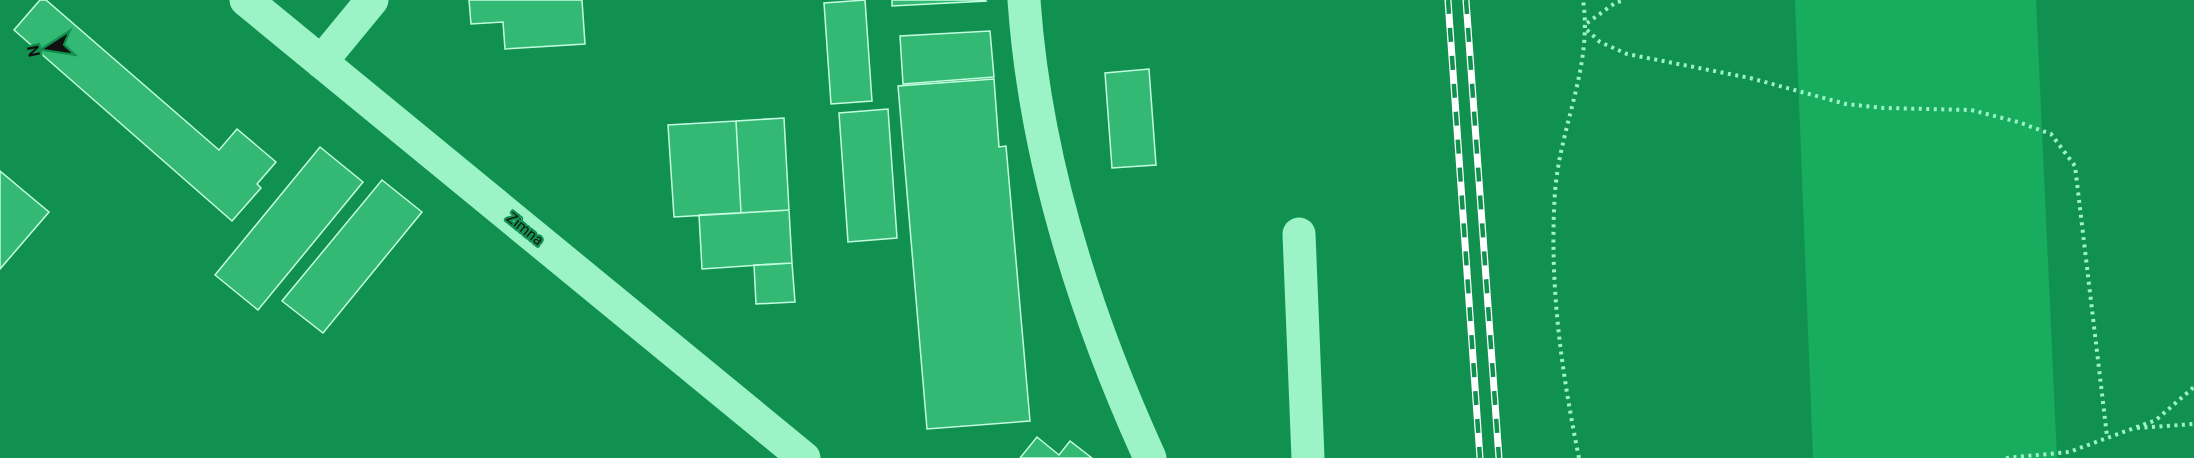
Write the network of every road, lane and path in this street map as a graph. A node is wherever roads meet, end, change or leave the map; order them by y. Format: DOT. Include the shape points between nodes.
graph roads {
  1 [pos="246,0"];
  2 [pos="1024,0"];
  3 [pos="1583,0"];
  4 [pos="1624,0"];
  5 [pos="356,6"];
  6 [pos="1587,23"];
  7 [pos="1587,30"];
  8 [pos="321,62"];
  9 [pos="1299,234"];
  10 [pos="2194,387"];
  11 [pos="2194,424"];
  12 [pos="2131,429"];
  13 [pos="2107,436"];
  14 [pos="804,458"];
  15 [pos="1150,458"];
  16 [pos="1308,458"];
  17 [pos="1579,458"];
  18 [pos="2006,458"];
  1 -- 8 [label="street, Zimna"];
  2 -- 15 [label="street" via="1033,90 1047,167 1073,257"];
  3 -- 6 [label="path"];
  4 -- 6 [label="path"];
  5 -- 8 [label="street"];
  6 -- 7 [label="path"];
  7 -- 13 [label="path" via="1600,42 1628,54 1750,78 1846,104 1971,110 2051,134 2075,166"];
  7 -- 17 [label="path" via="1555,191 1556,327"];
  8 -- 14 [label="street, Zimna"];
  9 -- 16 [label="street"];
  10 -- 12 [label="path" via="2156,420"];
  11 -- 12 [label="path"];
  12 -- 13 [label="path"];
  13 -- 18 [label="path" via="2069,452"];
}
